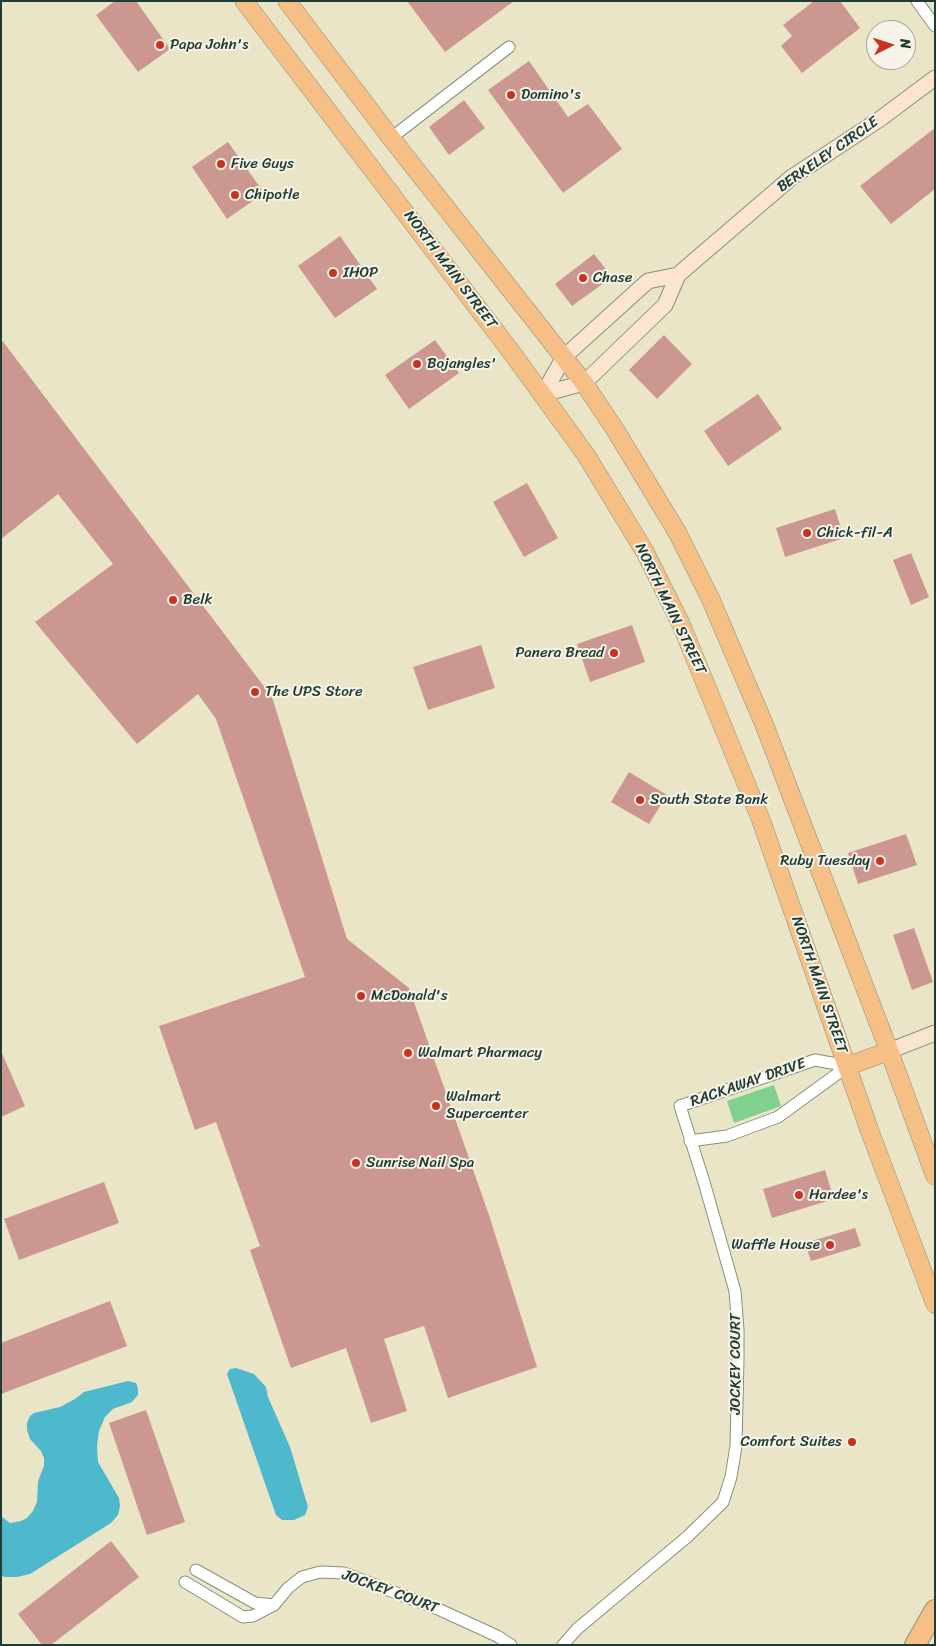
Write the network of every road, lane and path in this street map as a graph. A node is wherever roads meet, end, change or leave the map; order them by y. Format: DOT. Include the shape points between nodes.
graph roads {
  1 [pos="244,1"];
  2 [pos="287,1"];
  3 [pos="917,1"];
  4 [pos="935,26"];
  5 [pos="509,47"];
  6 [pos="935,78"];
  7 [pos="391,138"];
  8 [pos="678,275"];
  9 [pos="564,357"];
  10 [pos="584,383"];
  11 [pos="542,394"];
  12 [pos="935,1033"];
  13 [pos="889,1051"];
  14 [pos="848,1066"];
  15 [pos="680,1106"];
  16 [pos="690,1141"];
  17 [pos="935,1176"];
  18 [pos="935,1304"];
  19 [pos="196,1570"];
  20 [pos="185,1582"];
  21 [pos="274,1605"];
  22 [pos="935,1610"];
  23 [pos="511,1645"];
  24 [pos="562,1645"];
  25 [pos="915,1645"];
  1 -- 11 [label="main road, NORTH MAIN STREET"];
  2 -- 7 [label="main road"];
  3 -- 4 [label="street"];
  5 -- 7 [label="street"];
  6 -- 8 [label="street, BERKELEY CIRCLE" via="792,177"];
  7 -- 9 [label="main road"];
  8 -- 9 [label="street, BERKELEY CIRCLE" via="648,281"];
  8 -- 10 [label="street, BERKELEY CIRCLE" via="664,304"];
  9 -- 10 [label="main road"];
  9 -- 11 [label="street, BERKELEY CIRCLE"];
  10 -- 11 [label="street, BERKELEY CIRCLE"];
  10 -- 13 [label="main road" via="676,531 711,600 796,803"];
  11 -- 14 [label="main road, NORTH MAIN STREET" via="586,455 640,544 681,624 761,820"];
  12 -- 13 [label="street"];
  13 -- 14 [label="main road"];
  13 -- 17 [label="main road"];
  14 -- 15 [label="street, RACKAWAY DRIVE" via="815,1060"];
  14 -- 16 [label="street, RACKAWAY DRIVE" via="778,1117 726,1136"];
  14 -- 18 [label="main road, NORTH MAIN STREET"];
  15 -- 16 [label="street, JOCKEY COURT"];
  16 -- 24 [label="street, JOCKEY COURT" via="735,1291 738,1360 736,1446 731,1477 723,1502"];
  19 -- 21 [label="street" via="255,1603"];
  20 -- 21 [label="street, JOCKEY COURT" via="243,1617 253,1616"];
  21 -- 23 [label="street, JOCKEY COURT" via="302,1577 320,1572 344,1573 438,1609"];
  22 -- 25 [label="highway"];
}
